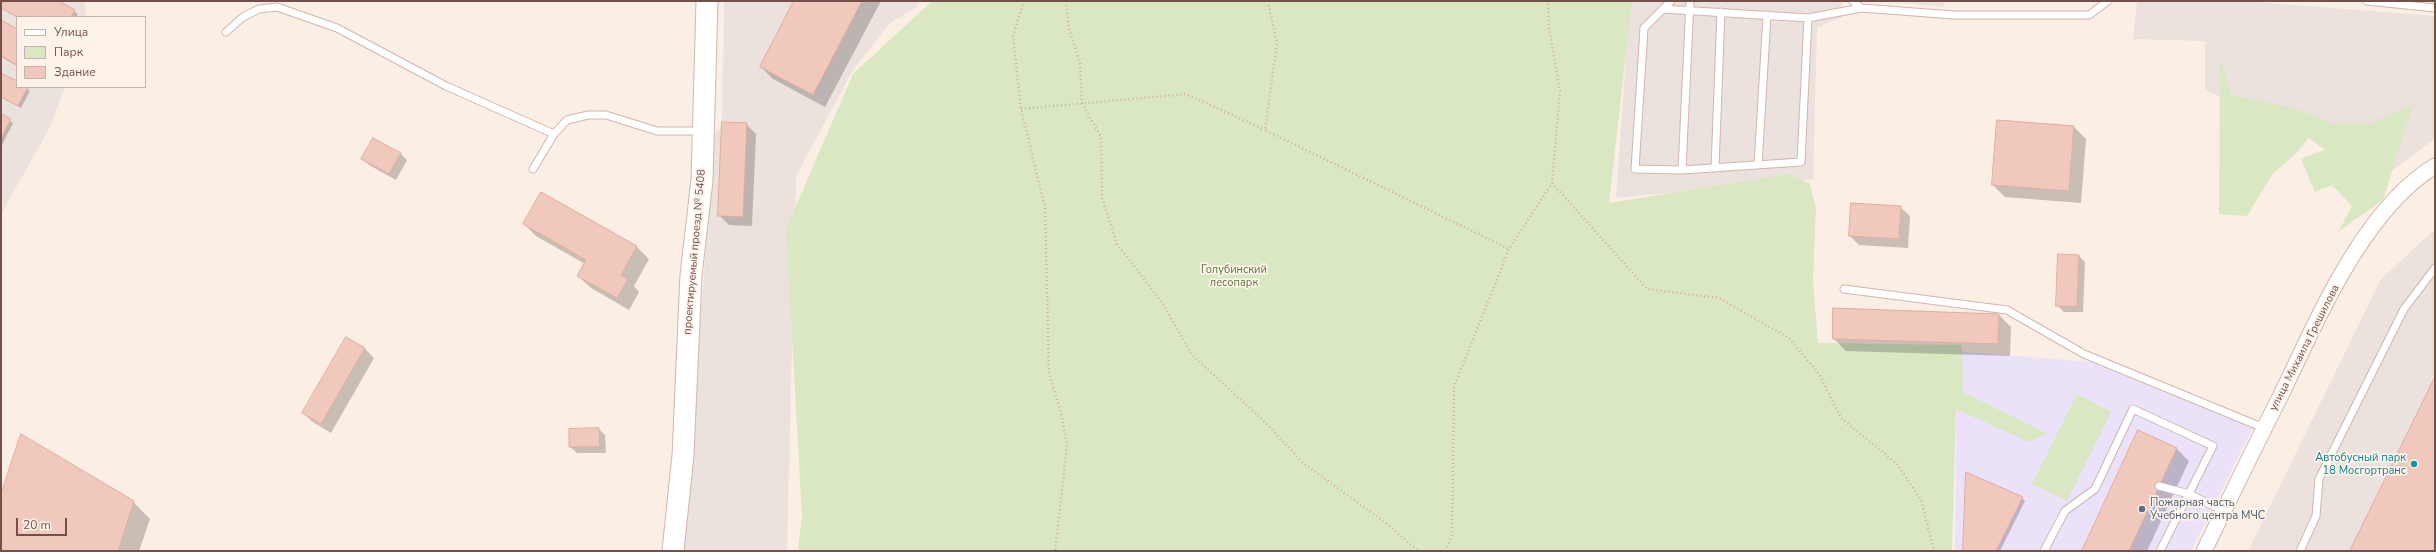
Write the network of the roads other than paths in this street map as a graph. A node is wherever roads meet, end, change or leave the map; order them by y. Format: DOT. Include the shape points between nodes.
graph roads {
  1 [pos="707,1"];
  2 [pos="1671,1"];
  3 [pos="1690,1"];
  4 [pos="1853,1"];
  5 [pos="2108,1"];
  6 [pos="2367,1"];
  7 [pos="1861,8"];
  8 [pos="2435,8"];
  9 [pos="1663,9"];
  10 [pos="1689,10"];
  11 [pos="1721,12"];
  12 [pos="1767,16"];
  13 [pos="1808,18"];
  14 [pos="226,32"];
  15 [pos="703,131"];
  16 [pos="554,134"];
  17 [pos="1758,165"];
  18 [pos="2435,166"];
  19 [pos="1715,168"];
  20 [pos="533,169"];
  21 [pos="1682,170"];
  22 [pos="2435,268"];
  23 [pos="1844,289"];
  24 [pos="2264,428"];
  25 [pos="2159,486"];
  26 [pos="2189,494"];
  27 [pos="2224,511"];
  28 [pos="673,551"];
  29 [pos="2044,551"];
  30 [pos="2160,551"];
  31 [pos="2204,551"];
  32 [pos="2300,551"];
  1 -- 15 [label="street, проектируемый проезд № 5408"];
  2 -- 9 [label="lane"];
  3 -- 10 [label="lane"];
  4 -- 7 [label="lane"];
  5 -- 7 [label="lane" via="2089,15 1954,15"];
  6 -- 8 [label="lane"];
  7 -- 13 [label="lane"];
  9 -- 10 [label="lane"];
  9 -- 21 [label="lane" via="1644,28 1635,169"];
  10 -- 11 [label="lane"];
  10 -- 21 [label="lane"];
  11 -- 12 [label="lane"];
  11 -- 19 [label="lane"];
  12 -- 13 [label="lane"];
  12 -- 17 [label="lane"];
  13 -- 17 [label="lane" via="1801,162"];
  14 -- 16 [label="lane" via="243,17 259,9 278,7 337,28 446,86"];
  15 -- 16 [label="lane" via="657,131 606,115 594,115 567,120"];
  15 -- 28 [label="street, проектируемый проезд № 5408" via="702,180 691,275 683,455"];
  16 -- 20 [label="lane"];
  17 -- 19 [label="lane"];
  18 -- 24 [label="street, улица Михаила Грешилова" via="2406,186 2388,205 2364,239 2326,301"];
  19 -- 21 [label="lane"];
  22 -- 32 [label="lane" via="2404,309 2319,479 2316,516"];
  23 -- 24 [label="lane" via="2007,310 2084,354"];
  24 -- 27 [label="street, улица Михаила Грешилова"];
  25 -- 26 [label="lane"];
  26 -- 27 [label="lane"];
  26 -- 29 [label="lane" via="2213,446 2133,409 2095,489 2065,511"];
  26 -- 30 [label="lane"];
  27 -- 31 [label="street, улица Михаила Грешилова"];
}
